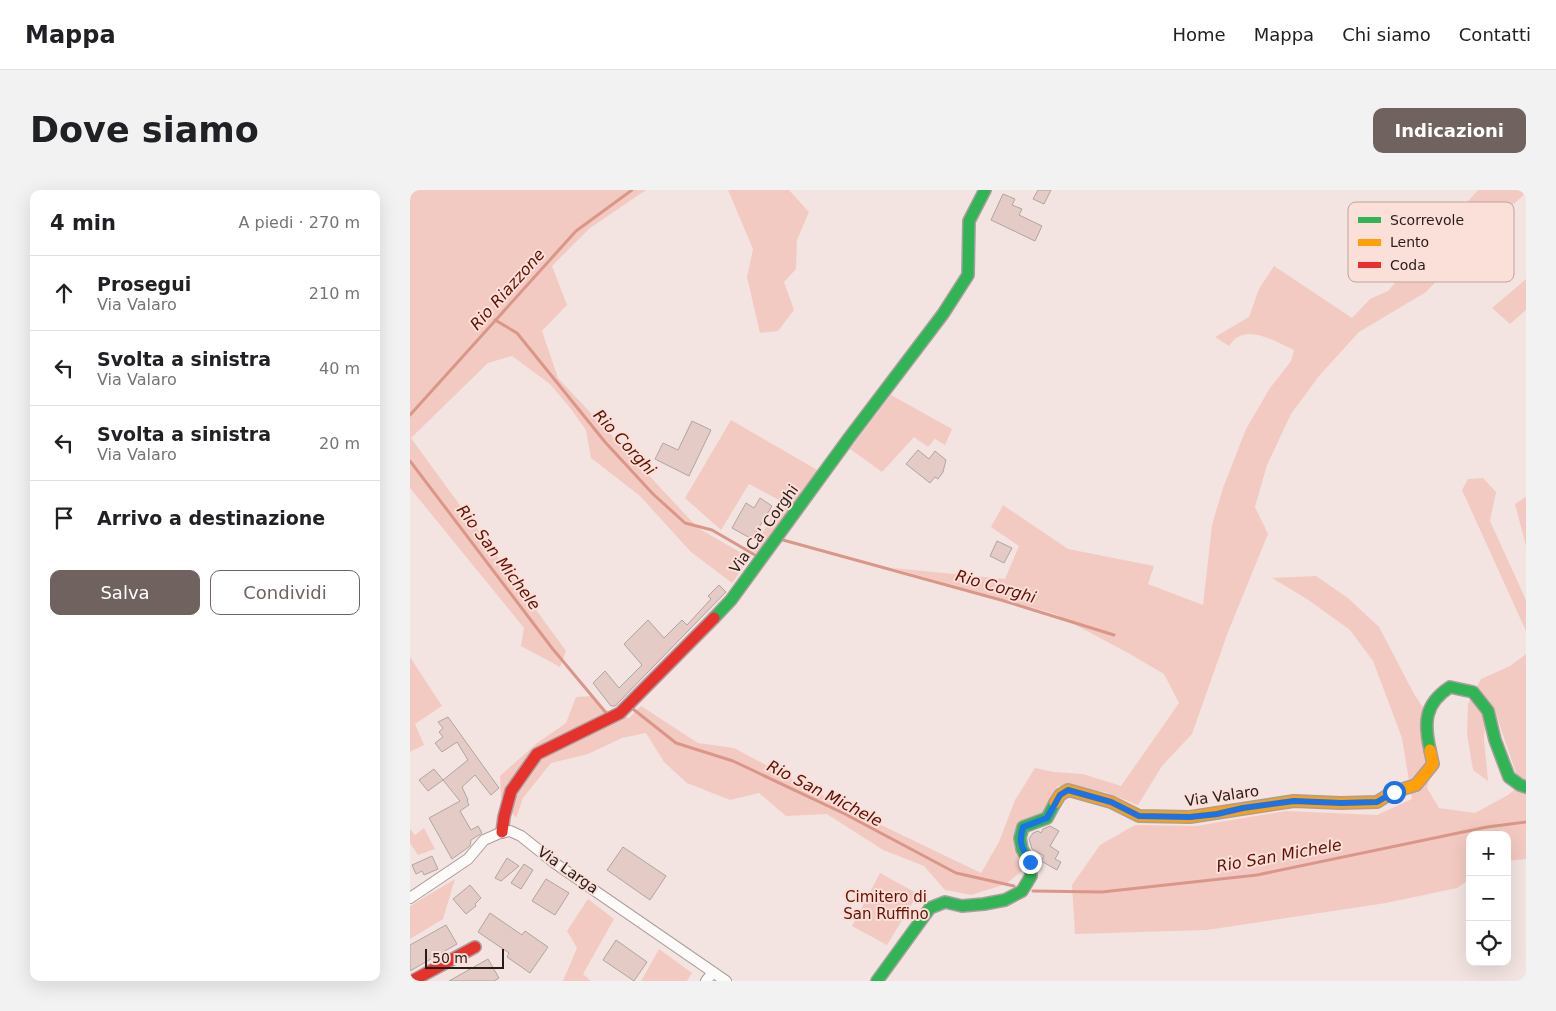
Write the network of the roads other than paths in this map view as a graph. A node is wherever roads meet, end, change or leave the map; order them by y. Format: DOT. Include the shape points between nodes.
graph roads {
  1 [pos="985,190"];
  2 [pos="1526,786"];
  3 [pos="502,832"];
  4 [pos="410,898"];
  5 [pos="475,947"];
  6 [pos="713,972"];
  7 [pos="412,981"];
  8 [pos="706,981"];
  9 [pos="726,981"];
  10 [pos="877,981"];
  1 -- 3 [label="street, Via Ca' Corghi" via="969,221 968,276 731,600 620,713 537,754 511,791"];
  2 -- 10 [label="street, Via Valaro" via="1509,777 1488,711 1473,692 1450,686 1442,691 1427,714 1428,745 1433,764 1416,785 1377,802 1294,801 1190,817 1139,816 1111,802 1068,790 1060,795 1047,818 1023,827 1020,838 1030,862 1031,876 1018,895 984,904 962,906 945,902 930,908"];
  3 -- 4 [label="street" via="484,840 468,859"];
  3 -- 6 [label="street, Via Larga" via="510,831 521,836 556,864"];
  5 -- 7 [label="street"];
  6 -- 8 [label="street"];
  6 -- 9 [label="street, Via Larga"];
}
